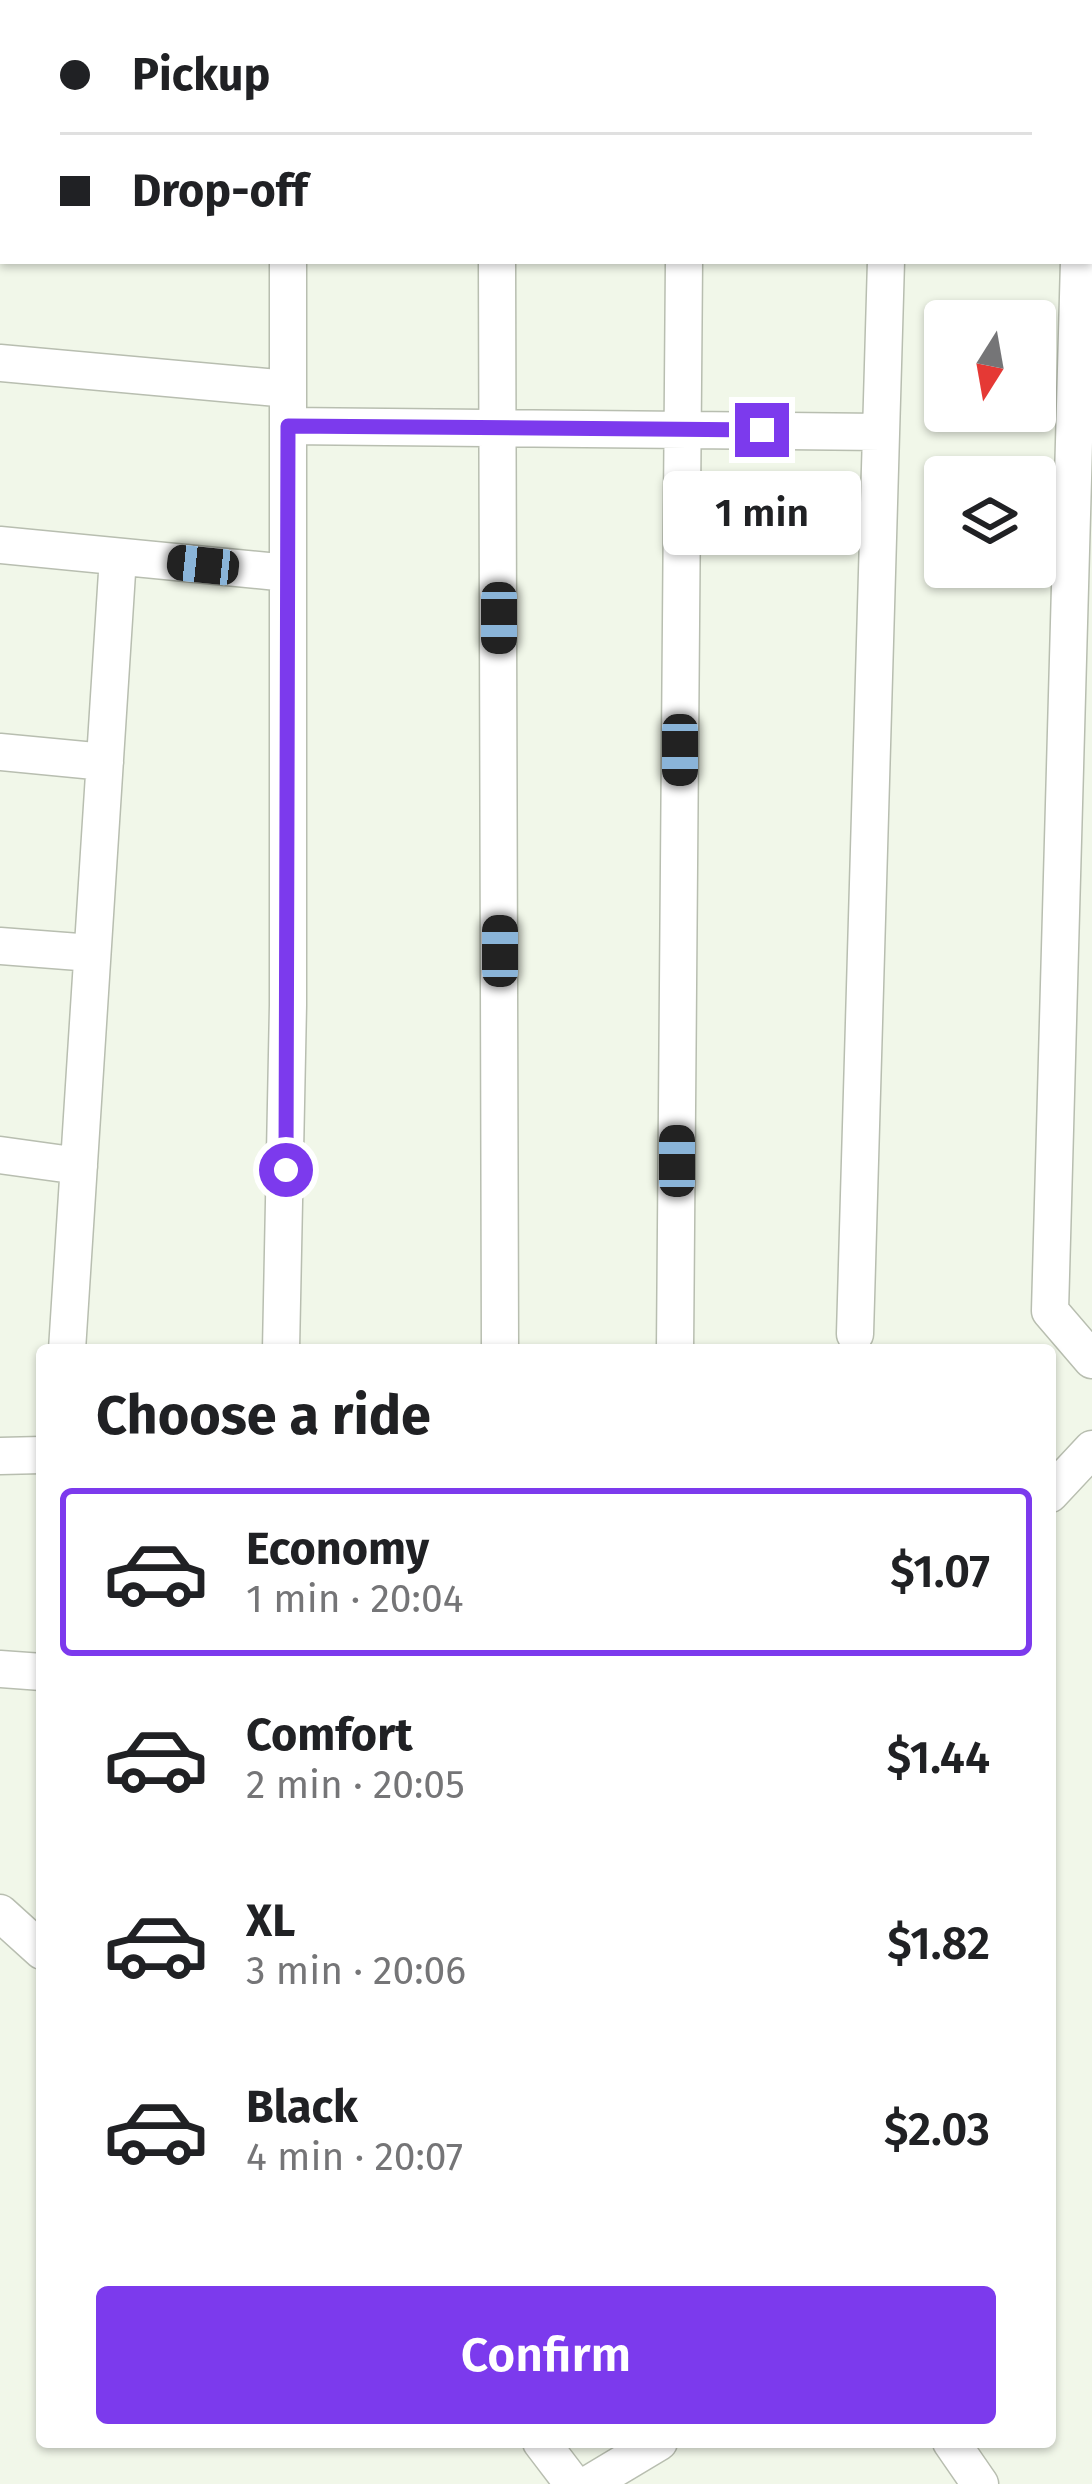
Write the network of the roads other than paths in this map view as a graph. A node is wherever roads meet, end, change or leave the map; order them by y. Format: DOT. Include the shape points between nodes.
graph roads {
  1 [pos="288,264"];
  2 [pos="497,264"];
  3 [pos="684,264"];
  4 [pos="886,264"];
  5 [pos="1079,264"];
  6 [pos="0,363"];
  7 [pos="288,388"];
  8 [pos="288,426"];
  9 [pos="498,428"];
  10 [pos="682,430"];
  11 [pos="881,432"];
  12 [pos="0,545"];
  13 [pos="118,557"];
  14 [pos="288,573"];
  15 [pos="0,752"];
  16 [pos="105,762"];
  17 [pos="0,946"];
  18 [pos="92,953"];
  19 [pos="0,1155"];
  20 [pos="79,1166"];
  21 [pos="855,1334"];
  22 [pos="67,1344"];
  23 [pos="282,1344"];
  24 [pos="500,1344"];
  25 [pos="675,1344"];
  26 [pos="1092,1360"];
  27 [pos="1092,1449"];
  28 [pos="36,1455"];
  29 [pos="0,1456"];
  30 [pos="1056,1488"];
  31 [pos="0,1669"];
  32 [pos="36,1672"];
  33 [pos="0,1913"];
  34 [pos="36,1946"];
  35 [pos="546,2448"];
  36 [pos="648,2448"];
  37 [pos="955,2448"];
  38 [pos="573,2484"];
  39 [pos="589,2484"];
  40 [pos="980,2484"];
  1 -- 7 [label="street"];
  2 -- 9 [label="street"];
  3 -- 10 [label="street"];
  4 -- 11 [label="street"];
  5 -- 26 [label="street" via="1050,1312"];
  6 -- 7 [label="street"];
  7 -- 8 [label="street"];
  8 -- 9 [label="street"];
  8 -- 14 [label="street"];
  9 -- 10 [label="street"];
  9 -- 24 [label="street"];
  10 -- 11 [label="street"];
  10 -- 25 [label="street"];
  11 -- 21 [label="street"];
  12 -- 13 [label="street"];
  13 -- 14 [label="street"];
  13 -- 16 [label="street"];
  14 -- 23 [label="street"];
  15 -- 16 [label="street"];
  16 -- 18 [label="street"];
  17 -- 18 [label="street"];
  18 -- 20 [label="street"];
  19 -- 20 [label="street"];
  20 -- 22 [label="street"];
  27 -- 30 [label="street"];
  28 -- 29 [label="street"];
  31 -- 32 [label="street"];
  33 -- 34 [label="street"];
  35 -- 38 [label="street"];
  36 -- 39 [label="street"];
  37 -- 40 [label="street"];
}
